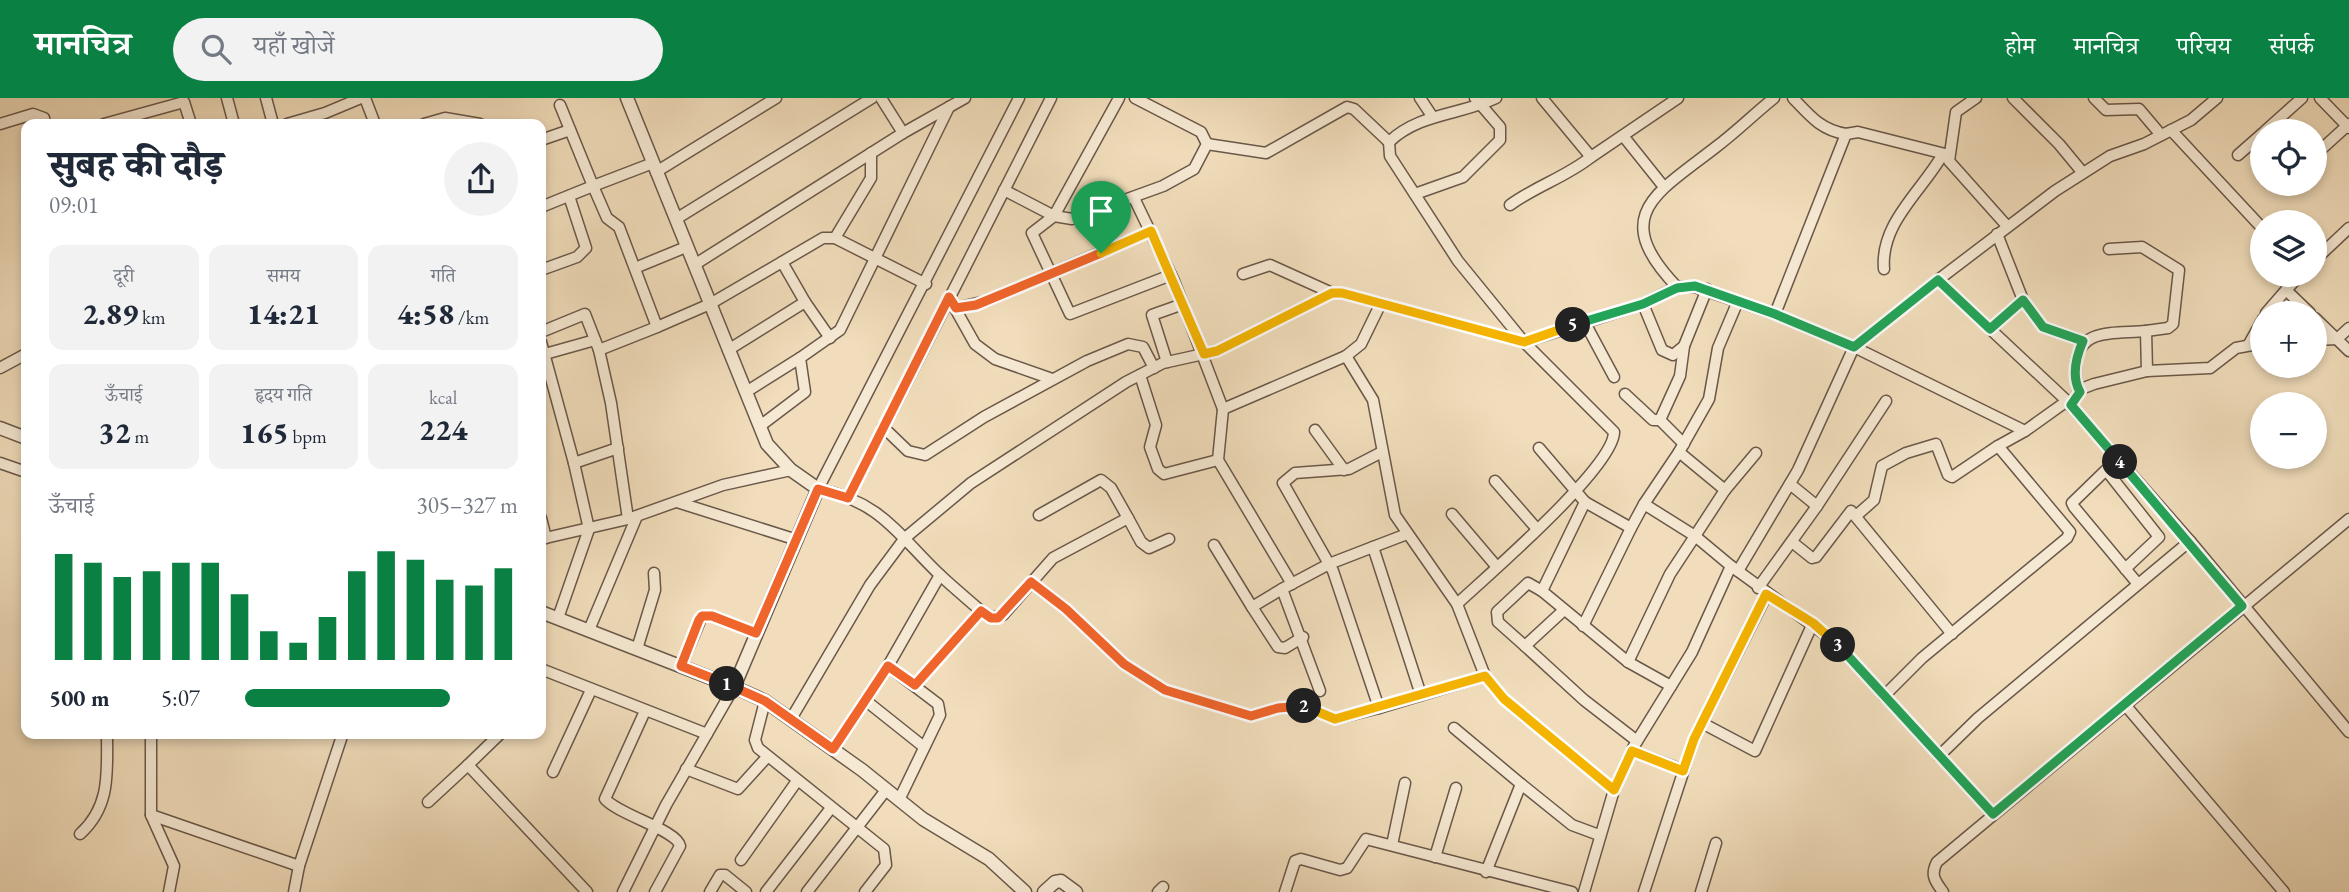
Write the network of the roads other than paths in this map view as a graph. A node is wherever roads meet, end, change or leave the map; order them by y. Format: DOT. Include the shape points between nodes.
graph roads {
  1 [pos="227,98"];
  2 [pos="266,98"];
  3 [pos="363,98"];
  4 [pos="627,98"];
  5 [pos="776,98"];
  6 [pos="872,98"];
  7 [pos="881,98"];
  8 [pos="965,98"];
  9 [pos="1019,98"];
  10 [pos="1051,98"];
  11 [pos="1119,98"];
  12 [pos="1135,98"];
  13 [pos="1420,98"];
  14 [pos="1496,98"];
  15 [pos="1542,98"];
  16 [pos="1678,98"];
  17 [pos="1774,98"];
  18 [pos="1793,98"];
  19 [pos="1976,98"];
  20 [pos="2012,98"];
  21 [pos="2094,98"];
  22 [pos="2217,98"];
  23 [pos="2302,98"];
  24 [pos="2320,98"];
  25 [pos="1478,102"];
  26 [pos="559,105"];
  27 [pos="949,107"];
  28 [pos="1432,117"];
  29 [pos="44,119"];
  30 [pos="122,119"];
  31 [pos="189,119"];
  32 [pos="233,119"];
  33 [pos="272,119"];
  34 [pos="304,119"];
  35 [pos="373,119"];
  36 [pos="2279,119"];
  37 [pos="0,124"];
  38 [pos="2348,126"];
  39 [pos="570,130"];
  40 [pos="903,133"];
  41 [pos="2166,133"];
  42 [pos="1846,134"];
  43 [pos="1624,137"];
  44 [pos="546,138"];
  45 [pos="1389,142"];
  46 [pos="1208,144"];
  47 [pos="2250,144"];
  48 [pos="2327,144"];
  49 [pos="872,153"];
  50 [pos="1947,154"];
  51 [pos="2238,155"];
  52 [pos="1591,157"];
  53 [pos="655,167"];
  54 [pos="2082,173"];
  55 [pos="593,186"];
  56 [pos="1664,187"];
  57 [pos="1004,190"];
  58 [pos="1415,194"];
  59 [pos="569,196"];
  60 [pos="1134,198"];
  61 [pos="546,205"];
  62 [pos="1510,205"];
  63 [pos="1054,216"];
  64 [pos="2250,216"];
  65 [pos="676,219"];
  66 [pos="2007,226"];
  67 [pos="2349,228"];
  68 [pos="1151,231"];
  69 [pos="1997,234"];
  70 [pos="835,238"];
  71 [pos="686,247"];
  72 [pos="2109,249"];
  73 [pos="2327,249"];
  74 [pos="875,257"];
  75 [pos="782,262"];
  76 [pos="694,265"];
  77 [pos="546,268"];
  78 [pos="635,268"];
  79 [pos="1884,269"];
  80 [pos="1243,274"];
  81 [pos="1051,275"];
  82 [pos="1171,275"];
  83 [pos="1938,280"];
  84 [pos="926,284"];
  85 [pos="2289,287"];
  86 [pos="1677,288"];
  87 [pos="1707,289"];
  88 [pos="2286,290"];
  89 [pos="1332,293"];
  90 [pos="949,297"];
  91 [pos="2023,300"];
  92 [pos="1738,301"];
  93 [pos="2276,301"];
  94 [pos="2298,301"];
  95 [pos="805,302"];
  96 [pos="1381,303"];
  97 [pos="710,304"];
  98 [pos="1183,304"];
  99 [pos="1643,304"];
  100 [pos="956,308"];
  101 [pos="1775,314"];
  102 [pos="1584,321"];
  103 [pos="657,327"];
  104 [pos="2349,328"];
  105 [pos="1990,329"];
  106 [pos="2327,329"];
  107 [pos="546,330"];
  108 [pos="2146,331"];
  109 [pos="830,338"];
  110 [pos="2327,339"];
  111 [pos="2337,339"];
  112 [pos="2083,341"];
  113 [pos="1524,342"];
  114 [pos="2249,344"];
  115 [pos="597,346"];
  116 [pos="1684,346"];
  117 [pos="1854,347"];
  118 [pos="728,349"];
  119 [pos="2349,351"];
  120 [pos="546,354"];
  121 [pos="1204,354"];
  122 [pos="1346,356"];
  123 [pos="21,357"];
  124 [pos="546,358"];
  125 [pos="800,358"];
  126 [pos="1167,362"];
  127 [pos="0,368"];
  128 [pos="1154,368"];
  129 [pos="2147,371"];
  130 [pos="1140,375"];
  131 [pos="1614,377"];
  132 [pos="1052,379"];
  133 [pos="746,392"];
  134 [pos="2080,392"];
  135 [pos="1625,394"];
  136 [pos="1886,401"];
  137 [pos="2069,403"];
  138 [pos="1223,409"];
  139 [pos="1660,420"];
  140 [pos="760,426"];
  141 [pos="883,427"];
  142 [pos="0,428"];
  143 [pos="1315,430"];
  144 [pos="2025,431"];
  145 [pos="21,436"];
  146 [pos="1998,446"];
  147 [pos="618,448"];
  148 [pos="1539,448"];
  149 [pos="1682,448"];
  150 [pos="1382,452"];
  151 [pos="1756,453"];
  152 [pos="1218,460"];
  153 [pos="0,463"];
  154 [pos="574,463"];
  155 [pos="21,470"];
  156 [pos="791,470"];
  157 [pos="1344,470"];
  158 [pos="1494,481"];
  159 [pos="1790,484"];
  160 [pos="824,490"];
  161 [pos="1725,490"];
  162 [pos="1577,492"];
  163 [pos="845,497"];
  164 [pos="677,502"];
  165 [pos="1585,502"];
  166 [pos="1644,504"];
  167 [pos="1817,506"];
  168 [pos="1452,514"];
  169 [pos="1857,515"];
  170 [pos="1039,516"];
  171 [pos="632,517"];
  172 [pos="1128,518"];
  173 [pos="2349,519"];
  174 [pos="1631,527"];
  175 [pos="589,529"];
  176 [pos="1537,529"];
  177 [pos="1407,534"];
  178 [pos="1695,536"];
  179 [pos="546,538"];
  180 [pos="905,538"];
  181 [pos="794,539"];
  182 [pos="1169,539"];
  183 [pos="2190,541"];
  184 [pos="1792,542"];
  185 [pos="1214,545"];
  186 [pos="1373,547"];
  187 [pos="1329,564"];
  188 [pos="1497,566"];
  189 [pos="1735,569"];
  190 [pos="2125,569"];
  191 [pos="654,573"];
  192 [pos="940,575"];
  193 [pos="1031,582"];
  194 [pos="2138,584"];
  195 [pos="1287,587"];
  196 [pos="1542,591"];
  197 [pos="1762,591"];
  198 [pos="1457,604"];
  199 [pos="2242,606"];
  200 [pos="1252,607"];
  201 [pos="1564,610"];
  202 [pos="981,611"];
  203 [pos="546,614"];
  204 [pos="558,618"];
  205 [pos="1813,623"];
  206 [pos="1583,626"];
  207 [pos="589,630"];
  208 [pos="756,633"];
  209 [pos="1952,634"];
  210 [pos="1303,637"];
  211 [pos="1525,646"];
  212 [pos="637,649"];
  213 [pos="1628,662"];
  214 [pos="681,666"];
  215 [pos="888,666"];
  216 [pos="546,671"];
  217 [pos="1485,676"];
  218 [pos="915,685"];
  219 [pos="1671,686"];
  220 [pos="734,687"];
  221 [pos="591,690"];
  222 [pos="1320,691"];
  223 [pos="1421,695"];
  224 [pos="1884,695"];
  225 [pos="765,701"];
  226 [pos="865,701"];
  227 [pos="2126,706"];
  228 [pos="1379,708"];
  229 [pos="645,711"];
  230 [pos="791,719"];
  231 [pos="1702,723"];
  232 [pos="2347,726"];
  233 [pos="1454,728"];
  234 [pos="706,734"];
  235 [pos="107,739"];
  236 [pos="151,739"];
  237 [pos="342,739"];
  238 [pos="494,739"];
  239 [pos="1635,746"];
  240 [pos="924,747"];
  241 [pos="833,749"];
  242 [pos="1939,756"];
  243 [pos="767,757"];
  244 [pos="468,765"];
  245 [pos="687,769"];
  246 [pos="1683,771"];
  247 [pos="553,772"];
  248 [pos="797,781"];
  249 [pos="1405,783"];
  250 [pos="1521,784"];
  251 [pos="1456,789"];
  252 [pos="886,790"];
  253 [pos="1614,790"];
  254 [pos="899,800"];
  255 [pos="428,802"];
  256 [pos="831,808"];
  257 [pos="1993,814"];
  258 [pos="150,815"];
  259 [pos="654,828"];
  260 [pos="858,828"];
  261 [pos="80,834"];
  262 [pos="1600,835"];
  263 [pos="1716,843"];
  264 [pos="1392,845"];
  265 [pos="1435,857"];
  266 [pos="741,860"];
  267 [pos="299,866"];
  268 [pos="1486,872"];
  269 [pos="169,892"];
  270 [pos="294,892"];
  271 [pos="587,892"];
  272 [pos="623,892"];
  273 [pos="655,892"];
  274 [pos="710,892"];
  275 [pos="746,892"];
  276 [pos="766,892"];
  277 [pos="807,892"];
  278 [pos="864,892"];
  279 [pos="1025,892"];
  280 [pos="1044,892"];
  281 [pos="1076,892"];
  282 [pos="1284,892"];
  283 [pos="1572,892"];
  284 [pos="1584,892"];
  285 [pos="1644,892"];
  286 [pos="1701,892"];
  287 [pos="1944,892"];
  288 [pos="2284,892"];
  1 -- 32 [label="street"];
  2 -- 33 [label="street"];
  3 -- 34 [label="street"];
  3 -- 35 [label="street"];
  4 -- 53 [label="street"];
  5 -- 53 [label="street"];
  6 -- 65 [label="street"];
  7 -- 40 [label="street"];
  8 -- 27 [label="street"];
  9 -- 84 [label="street"];
  10 -- 57 [label="street"];
  11 -- 63 [label="street"];
  12 -- 46 [label="street" via="1201,132"];
  13 -- 28 [label="street"];
  14 -- 25 [label="street"];
  15 -- 52 [label="street"];
  16 -- 43 [label="street"];
  17 -- 56 [label="street"];
  18 -- 42 [label="street" via="1817,123"];
  19 -- 50 [label="street" via="1956,112"];
  20 -- 54 [label="street"];
  21 -- 41 [label="street" via="2106,110 2139,109"];
  22 -- 41 [label="street" via="2200,114"];
  23 -- 36 [label="street"];
  24 -- 38 [label="street"];
  25 -- 28 [label="street"];
  25 -- 58 [label="street" via="1500,127 1500,140 1463,177"];
  26 -- 39 [label="street"];
  27 -- 40 [label="street"];
  27 -- 74 [label="street"];
  28 -- 45 [label="street"];
  29 -- 37 [label="street" via="33,114"];
  30 -- 31 [label="street" via="184,102"];
  38 -- 48 [label="street"];
  39 -- 44 [label="street"];
  39 -- 55 [label="street"];
  40 -- 49 [label="street"];
  41 -- 54 [label="street"];
  41 -- 64 [label="street"];
  42 -- 50 [label="street" via="1858,132"];
  42 -- 101 [label="street"];
  43 -- 52 [label="street"];
  43 -- 56 [label="street"];
  45 -- 46 [label="street" via="1347,107 1266,153"];
  45 -- 58 [label="street" via="1390,156"];
  46 -- 60 [label="street" via="1194,169"];
  47 -- 51 [label="street"];
  49 -- 70 [label="street" via="871,178"];
  49 -- 76 [label="street"];
  50 -- 66 [label="street" via="1958,174"];
  50 -- 79 [label="street" via="1898,218 1883,253"];
  52 -- 62 [label="street"];
  53 -- 55 [label="street"];
  53 -- 65 [label="street"];
  54 -- 66 [label="street"];
  55 -- 59 [label="street"];
  55 -- 78 [label="street" via="607,218 619,226"];
  56 -- 86 [label="street" via="1643,216 1646,245"];
  57 -- 63 [label="street"];
  57 -- 90 [label="street"];
  58 -- 113 [label="street" via="1458,261"];
  59 -- 61 [label="street"];
  59 -- 77 [label="street" via="586,248 577,257"];
  60 -- 63 [label="street" via="1072,219"];
  60 -- 68 [label="street"];
  63 -- 81 [label="street" via="1032,233"];
  65 -- 71 [label="street"];
  66 -- 69 [label="street"];
  67 -- 73 [label="street"];
  68 -- 81 [label="street"];
  68 -- 82 [label="street"];
  69 -- 83 [label="street"];
  69 -- 91 [label="street"];
  70 -- 74 [label="street"];
  70 -- 75 [label="street" via="823,238"];
  71 -- 76 [label="street"];
  71 -- 78 [label="street"];
  72 -- 108 [label="street" via="2142,247 2179,270 2173,324"];
  74 -- 84 [label="street"];
  74 -- 109 [label="street" via="840,330"];
  75 -- 95 [label="street"];
  75 -- 97 [label="street"];
  76 -- 97 [label="street"];
  78 -- 103 [label="street"];
  80 -- 89 [label="street" via="1270,265"];
  81 -- 82 [label="street" via="1070,314"];
  81 -- 100 [label="street" via="976,305"];
  82 -- 98 [label="street"];
  83 -- 105 [label="street"];
  83 -- 117 [label="street"];
  84 -- 160 [label="street"];
  85 -- 88 [label="street"];
  86 -- 87 [label="street"];
  86 -- 99 [label="street"];
  87 -- 92 [label="street"];
  87 -- 116 [label="street"];
  88 -- 93 [label="street"];
  88 -- 94 [label="street"];
  89 -- 96 [label="street"];
  89 -- 121 [label="street"];
  90 -- 100 [label="street"];
  90 -- 141 [label="street"];
  91 -- 105 [label="street"];
  91 -- 112 [label="street" via="2043,327"];
  92 -- 101 [label="street"];
  92 -- 149 [label="street" via="1718,348 1709,399"];
  95 -- 109 [label="street"];
  95 -- 118 [label="street"];
  96 -- 113 [label="street"];
  96 -- 122 [label="street" via="1366,336"];
  97 -- 103 [label="street"];
  97 -- 118 [label="street"];
  98 -- 121 [label="street"];
  98 -- 126 [label="street" via="1152,315"];
  99 -- 102 [label="street"];
  99 -- 116 [label="street" via="1662,349 1673,355"];
  100 -- 132 [label="street" via="975,344 995,359"];
  101 -- 117 [label="street"];
  102 -- 113 [label="street"];
  102 -- 131 [label="street"];
  103 -- 115 [label="street"];
  104 -- 111 [label="street"];
  105 -- 137 [label="street"];
  106 -- 111 [label="street"];
  107 -- 115 [label="street" via="585,314"];
  108 -- 112 [label="street" via="2092,336"];
  108 -- 129 [label="street"];
  109 -- 125 [label="street"];
  110 -- 111 [label="street"];
  111 -- 119 [label="street"];
  112 -- 134 [label="street" via="2076,359"];
  113 -- 162 [label="street" via="1614,432 1611,444"];
  114 -- 129 [label="street" via="2210,368"];
  115 -- 120 [label="street"];
  115 -- 147 [label="street"];
  116 -- 139 [label="street" via="1681,376"];
  117 -- 144 [label="street"];
  117 -- 159 [label="street"];
  118 -- 133 [label="street"];
  121 -- 126 [label="street"];
  121 -- 138 [label="street"];
  122 -- 138 [label="street"];
  122 -- 150 [label="street" via="1373,400"];
  123 -- 127 [label="street"];
  124 -- 154 [label="street"];
  125 -- 133 [label="street"];
  125 -- 140 [label="street" via="805,392"];
  126 -- 128 [label="street"];
  128 -- 130 [label="street"];
  128 -- 132 [label="street" via="1143,347 1133,342"];
  129 -- 134 [label="street"];
  130 -- 152 [label="street" via="1156,425 1150,447 1158,469 1164,474"];
  130 -- 180 [label="street" via="1055,425 971,483"];
  132 -- 141 [label="street" via="925,455 908,451"];
  133 -- 140 [label="street"];
  134 -- 137 [label="street"];
  135 -- 139 [label="street" via="1653,420"];
  136 -- 167 [label="street"];
  137 -- 144 [label="street"];
  137 -- 183 [label="street"];
  138 -- 152 [label="street"];
  139 -- 149 [label="street"];
  140 -- 156 [label="street" via="767,444"];
  141 -- 163 [label="street"];
  142 -- 145 [label="street"];
  143 -- 157 [label="street"];
  144 -- 146 [label="street"];
  146 -- 169 [label="street" via="1952,477 1936,444 1906,453 1882,466 1874,499"];
  146 -- 209 [label="street" via="2070,532"];
  147 -- 154 [label="street"];
  147 -- 171 [label="street"];
  148 -- 162 [label="street"];
  149 -- 161 [label="street"];
  149 -- 166 [label="street"];
  150 -- 157 [label="street"];
  150 -- 177 [label="street" via="1395,515"];
  151 -- 161 [label="street"];
  152 -- 195 [label="street"];
  153 -- 155 [label="street"];
  154 -- 175 [label="street"];
  156 -- 160 [label="street"];
  156 -- 164 [label="street" via="723,485"];
  157 -- 187 [label="street" via="1295,473 1283,483"];
  158 -- 176 [label="street"];
  159 -- 167 [label="street"];
  159 -- 189 [label="street"];
  160 -- 163 [label="street"];
  160 -- 181 [label="street"];
  161 -- 178 [label="street"];
  162 -- 165 [label="street"];
  162 -- 176 [label="street"];
  163 -- 180 [label="street" via="874,509"];
  164 -- 171 [label="street"];
  164 -- 181 [label="street"];
  165 -- 174 [label="street"];
  165 -- 196 [label="street"];
  166 -- 174 [label="street"];
  166 -- 178 [label="street"];
  167 -- 184 [label="street"];
  168 -- 188 [label="street"];
  169 -- 184 [label="street" via="1848,512 1816,557"];
  169 -- 209 [label="street"];
  170 -- 172 [label="street" via="1101,480 1111,488"];
  171 -- 175 [label="street"];
  171 -- 207 [label="street"];
  172 -- 182 [label="street" via="1149,548"];
  172 -- 193 [label="street" via="1054,558"];
  173 -- 199 [label="street"];
  174 -- 206 [label="street"];
  175 -- 179 [label="street"];
  175 -- 204 [label="street"];
  176 -- 188 [label="street"];
  177 -- 186 [label="street"];
  177 -- 198 [label="street"];
  178 -- 189 [label="street"];
  178 -- 213 [label="street" via="1670,574"];
  180 -- 192 [label="street"];
  180 -- 230 [label="street" via="870,585"];
  181 -- 208 [label="street"];
  183 -- 194 [label="street"];
  183 -- 199 [label="street"];
  184 -- 197 [label="street"];
  185 -- 200 [label="street"];
  186 -- 187 [label="street"];
  186 -- 223 [label="street"];
  187 -- 195 [label="street"];
  187 -- 228 [label="street"];
  188 -- 198 [label="street"];
  189 -- 197 [label="street"];
  189 -- 219 [label="street"];
  190 -- 190 [label="street" via="2072,503 2106,470 2159,537"];
  190 -- 194 [label="street"];
  191 -- 212 [label="street" via="655,590"];
  192 -- 202 [label="street"];
  192 -- 215 [label="street"];
  193 -- 202 [label="street" via="998,618"];
  193 -- 228 [label="street" via="1124,664 1165,690 1251,716 1304,706 1335,719"];
  194 -- 242 [label="street"];
  195 -- 200 [label="street"];
  195 -- 210 [label="street"];
  196 -- 201 [label="street"];
  196 -- 211 [label="street" via="1528,583 1497,612 1498,622"];
  197 -- 205 [label="street"];
  197 -- 231 [label="street"];
  198 -- 217 [label="street"];
  199 -- 227 [label="street"];
  199 -- 232 [label="street"];
  200 -- 210 [label="street" via="1278,647 1285,648"];
  201 -- 206 [label="street"];
  201 -- 211 [label="street"];
  202 -- 218 [label="street"];
  203 -- 204 [label="street"];
  204 -- 207 [label="street"];
  205 -- 224 [label="street"];
  205 -- 231 [label="street" via="1755,751"];
  206 -- 213 [label="street"];
  207 -- 212 [label="street"];
  208 -- 214 [label="street" via="702,616"];
  208 -- 220 [label="street"];
  209 -- 224 [label="street"];
  210 -- 222 [label="street"];
  211 -- 239 [label="street"];
  212 -- 214 [label="street"];
  213 -- 219 [label="street"];
  214 -- 220 [label="street"];
  215 -- 218 [label="street"];
  215 -- 226 [label="street"];
  216 -- 221 [label="street"];
  217 -- 223 [label="street"];
  217 -- 253 [label="street" via="1504,699"];
  218 -- 240 [label="street" via="940,709"];
  219 -- 239 [label="street"];
  220 -- 225 [label="street"];
  220 -- 234 [label="street"];
  221 -- 229 [label="street"];
  221 -- 247 [label="street"];
  223 -- 228 [label="street"];
  224 -- 242 [label="street"];
  225 -- 230 [label="street"];
  225 -- 243 [label="street" via="755,744"];
  226 -- 240 [label="street"];
  226 -- 241 [label="street"];
  227 -- 257 [label="street"];
  227 -- 288 [label="street"];
  229 -- 234 [label="street"];
  229 -- 259 [label="street" via="605,799"];
  230 -- 241 [label="street"];
  231 -- 246 [label="street"];
  233 -- 250 [label="street"];
  234 -- 245 [label="street"];
  235 -- 261 [label="street" via="103,804"];
  236 -- 258 [label="street"];
  237 -- 267 [label="street"];
  238 -- 244 [label="street"];
  239 -- 246 [label="street"];
  239 -- 253 [label="street"];
  240 -- 254 [label="street"];
  241 -- 252 [label="street"];
  242 -- 257 [label="street"];
  243 -- 245 [label="street" via="738,789"];
  243 -- 248 [label="street"];
  244 -- 255 [label="street"];
  244 -- 271 [label="street"];
  245 -- 259 [label="street"];
  246 -- 285 [label="street"];
  248 -- 256 [label="street"];
  248 -- 266 [label="street"];
  249 -- 264 [label="street"];
  250 -- 262 [label="street" via="1572,825"];
  250 -- 268 [label="street"];
  251 -- 265 [label="street"];
  252 -- 254 [label="street"];
  252 -- 260 [label="street"];
  253 -- 262 [label="street"];
  254 -- 279 [label="street" via="989,859"];
  256 -- 260 [label="street"];
  256 -- 276 [label="street"];
  257 -- 287 [label="street" via="1937,862 1933,878"];
  258 -- 267 [label="street"];
  258 -- 269 [label="street" via="174,866"];
  259 -- 272 [label="street"];
  259 -- 273 [label="street" via="676,836 680,846"];
  260 -- 277 [label="street"];
  260 -- 278 [label="street" via="884,849 887,858"];
  262 -- 284 [label="street"];
  263 -- 286 [label="street"];
  264 -- 265 [label="street"];
  264 -- 282 [label="street" via="1366,839 1352,864 1340,870 1295,861"];
  265 -- 268 [label="street"];
  267 -- 270 [label="street"];
  268 -- 283 [label="street"];
  274 -- 275 [label="street" via="720,875 725,875"];
  280 -- 281 [label="street" via="1061,881"];
}
